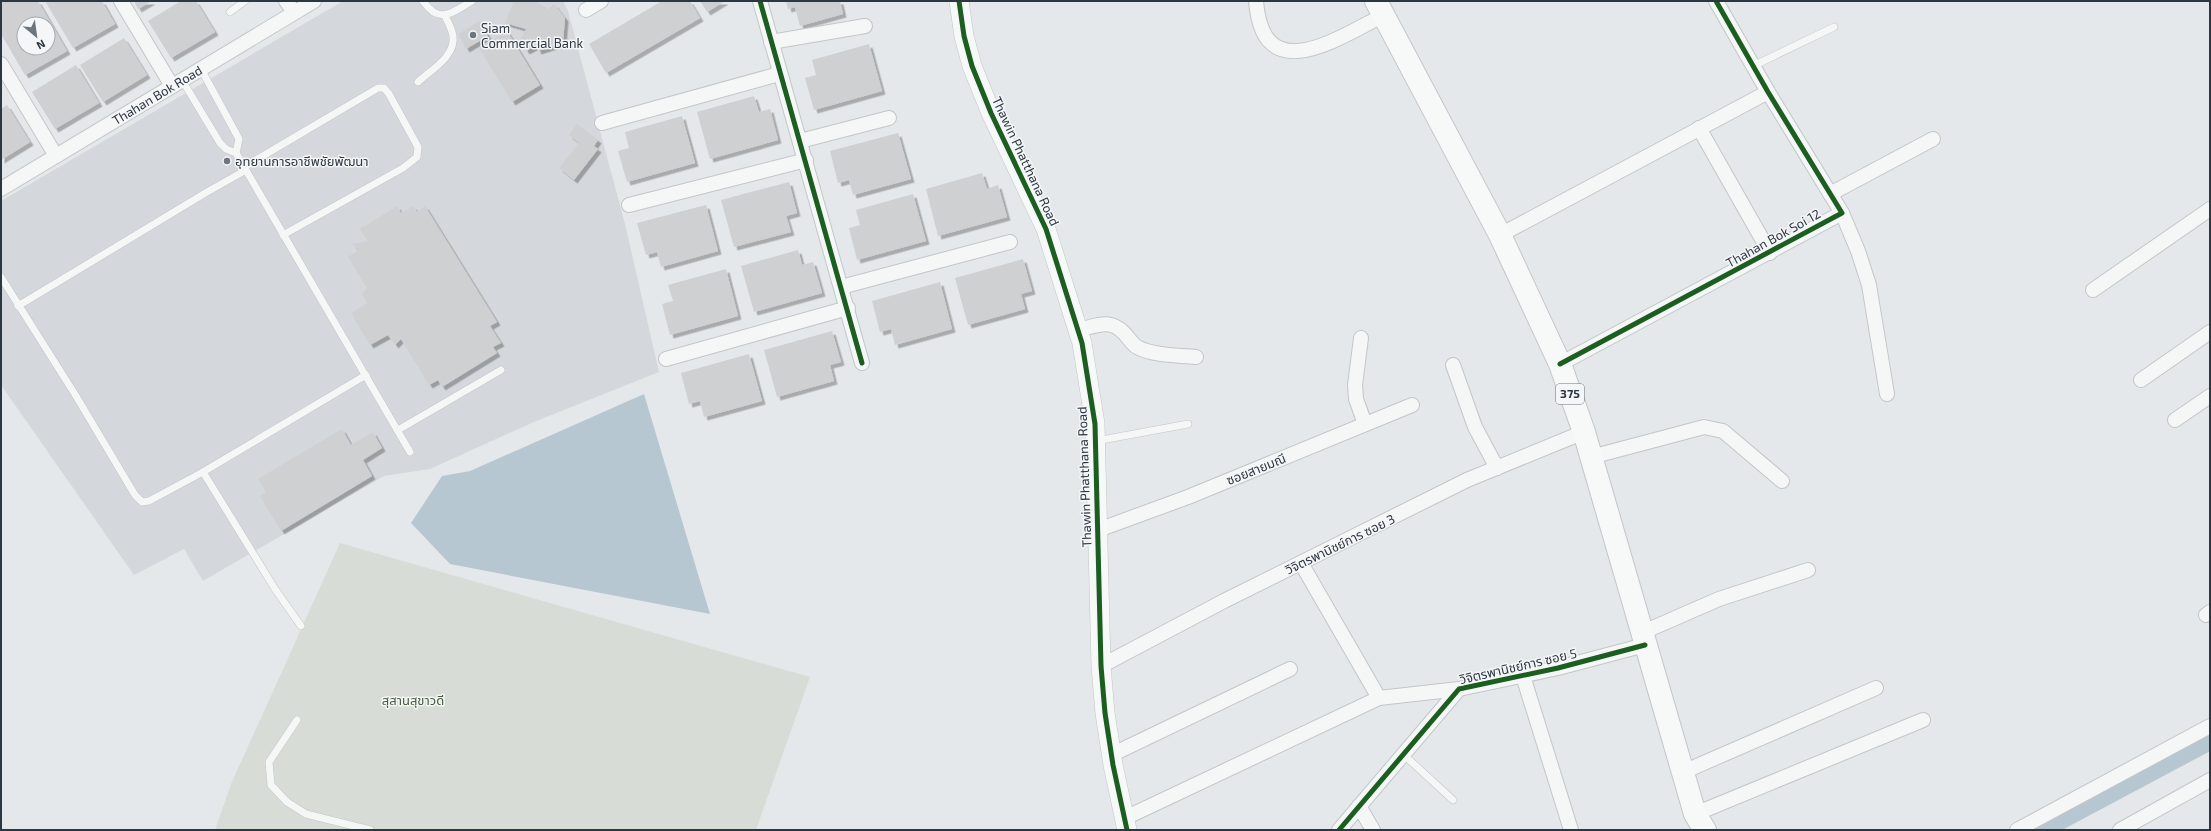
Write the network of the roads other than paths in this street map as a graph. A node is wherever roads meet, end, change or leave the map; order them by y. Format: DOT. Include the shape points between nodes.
graph roads {
  1 [pos="121,1"];
  2 [pos="245,1"];
  3 [pos="286,1"];
  4 [pos="314,1"];
  5 [pos="423,1"];
  6 [pos="472,1"];
  7 [pos="601,1"];
  8 [pos="760,1"];
  9 [pos="959,1"];
  10 [pos="1256,1"];
  11 [pos="1716,1"];
  12 [pos="1380,8"];
  13 [pos="586,10"];
  14 [pos="230,12"];
  15 [pos="294,12"];
  16 [pos="445,16"];
  17 [pos="865,26"];
  18 [pos="1834,27"];
  19 [pos="771,42"];
  20 [pos="1,64"];
  21 [pos="1753,66"];
  22 [pos="201,69"];
  23 [pos="780,74"];
  24 [pos="418,82"];
  25 [pos="177,83"];
  26 [pos="1768,92"];
  27 [pos="889,118"];
  28 [pos="602,123"];
  29 [pos="1699,128"];
  30 [pos="1933,139"];
  31 [pos="800,141"];
  32 [pos="236,153"];
  33 [pos="56,156"];
  34 [pos="806,160"];
  35 [pos="245,168"];
  36 [pos="1,189"];
  37 [pos="1830,194"];
  38 [pos="629,205"];
  39 [pos="2210,209"];
  40 [pos="1842,213"];
  41 [pos="284,235"];
  42 [pos="1500,235"];
  43 [pos="1010,242"];
  44 [pos="1770,253"];
  45 [pos="1,277"];
  46 [pos="841,287"];
  47 [pos="2093,290"];
  48 [pos="18,306"];
  49 [pos="848,308"];
  50 [pos="1078,330"];
  51 [pos="2210,332"];
  52 [pos="1361,338"];
  53 [pos="1196,357"];
  54 [pos="666,359"];
  55 [pos="862,362"];
  56 [pos="1560,364"];
  57 [pos="1453,365"];
  58 [pos="502,370"];
  59 [pos="366,375"];
  60 [pos="2141,380"];
  61 [pos="1887,394"];
  62 [pos="2210,396"];
  63 [pos="1412,405"];
  64 [pos="2175,420"];
  65 [pos="1188,424"];
  66 [pos="1365,424"];
  67 [pos="398,430"];
  68 [pos="1584,432"];
  69 [pos="1096,441"];
  70 [pos="410,452"];
  71 [pos="1591,457"];
  72 [pos="1497,468"];
  73 [pos="203,472"];
  74 [pos="1782,481"];
  75 [pos="1098,530"];
  76 [pos="1301,563"];
  77 [pos="1808,570"];
  78 [pos="301,626"];
  79 [pos="1643,639"];
  80 [pos="1101,666"];
  81 [pos="1290,670"];
  82 [pos="1523,676"];
  83 [pos="1876,688"];
  84 [pos="1459,689"];
  85 [pos="1379,698"];
  86 [pos="297,720"];
  87 [pos="1924,720"];
  88 [pos="2210,726"];
  89 [pos="1403,754"];
  90 [pos="1112,755"];
  91 [pos="1683,772"];
  92 [pos="2210,780"];
  93 [pos="1453,800"];
  94 [pos="1359,806"];
  95 [pos="1126,824"];
  96 [pos="1699,825"];
  97 [pos="2138,826"];
  98 [pos="370,830"];
  99 [pos="1339,830"];
  100 [pos="1373,830"];
  101 [pos="1571,830"];
  102 [pos="2017,830"];
  103 [pos="2120,830"];
  1 -- 25 [label="street"];
  2 -- 14 [label="lane"];
  3 -- 15 [label="street"];
  4 -- 15 [label="street, Thahan Bok Road"];
  5 -- 16 [label="lane" via="437,15"];
  6 -- 16 [label="lane"];
  7 -- 13 [label="street"];
  8 -- 19 [label="street"];
  9 -- 50 [label="street, Thawin Phatthana Road" via="972,66 991,113 1046,229"];
  10 -- 12 [label="street" via="1263,32 1271,44 1280,50 1290,52 1322,46"];
  11 -- 21 [label="street, Thahan Bok Soi 12"];
  12 -- 42 [label="main road, 375"];
  15 -- 22 [label="street, Thahan Bok Road"];
  16 -- 24 [label="lane" via="453,35 454,45 450,54"];
  17 -- 19 [label="street"];
  18 -- 21 [label="lane"];
  19 -- 23 [label="street"];
  20 -- 33 [label="street"];
  21 -- 26 [label="street, Thahan Bok Soi 12"];
  22 -- 25 [label="street, Thahan Bok Road"];
  22 -- 32 [label="lane" via="239,139"];
  23 -- 28 [label="street"];
  23 -- 31 [label="street"];
  25 -- 32 [label="lane" via="220,143"];
  25 -- 33 [label="street, Thahan Bok Road"];
  26 -- 29 [label="street"];
  26 -- 37 [label="street, Thahan Bok Soi 12"];
  27 -- 31 [label="street"];
  29 -- 42 [label="street"];
  29 -- 44 [label="street"];
  30 -- 37 [label="street"];
  31 -- 34 [label="street"];
  32 -- 35 [label="lane"];
  33 -- 36 [label="street, Thahan Bok Road"];
  34 -- 38 [label="street"];
  34 -- 46 [label="street"];
  35 -- 41 [label="lane"];
  35 -- 41 [label="lane" via="378,88 384,88 389,94 418,147 417,156 403,168"];
  35 -- 48 [label="lane"];
  37 -- 40 [label="street, Thahan Bok Soi 12"];
  39 -- 47 [label="street"];
  40 -- 44 [label="street, Thahan Bok Soi 12"];
  40 -- 61 [label="street" via="1869,285"];
  41 -- 59 [label="lane"];
  42 -- 56 [label="main road, 375"];
  43 -- 46 [label="street"];
  44 -- 56 [label="street, Thahan Bok Soi 12"];
  45 -- 48 [label="lane"];
  46 -- 49 [label="street"];
  48 -- 73 [label="lane" via="135,495 142,502 149,501"];
  49 -- 54 [label="street"];
  49 -- 55 [label="street"];
  50 -- 53 [label="street" via="1112,324 1137,347 1144,350"];
  50 -- 69 [label="street, Thawin Phatthana Road" via="1089,376"];
  51 -- 60 [label="street"];
  52 -- 66 [label="street" via="1355,385 1356,399"];
  56 -- 68 [label="main road, 375"];
  57 -- 72 [label="street" via="1474,427"];
  58 -- 67 [label="lane"];
  59 -- 67 [label="lane"];
  59 -- 73 [label="lane"];
  62 -- 64 [label="street"];
  63 -- 66 [label="street, ซอยสายมณี"];
  65 -- 69 [label="lane"];
  66 -- 75 [label="street, ซอยสายมณี" via="1188,497"];
  67 -- 70 [label="lane"];
  68 -- 71 [label="main road, 375"];
  68 -- 72 [label="street, วิจิตรพานิชย์การ ซอย 3"];
  69 -- 75 [label="street, Thawin Phatthana Road"];
  71 -- 74 [label="street" via="1704,427 1723,431"];
  71 -- 79 [label="main road, 375"];
  72 -- 76 [label="street, วิจิตรพานิชย์การ ซอย 3"];
  73 -- 78 [label="lane" via="275,589"];
  75 -- 80 [label="street, Thawin Phatthana Road"];
  76 -- 80 [label="street, วิจิตรพานิชย์การ ซอย 3" via="1224,600"];
  76 -- 85 [label="street"];
  77 -- 79 [label="street, วิจิตรพานิชย์การ ซอย 5" via="1720,599"];
  79 -- 82 [label="street, วิจิตรพานิชย์การ ซอย 5" via="1558,668"];
  79 -- 91 [label="main road, 375"];
  80 -- 90 [label="street, Thawin Phatthana Road"];
  81 -- 90 [label="street"];
  82 -- 84 [label="street, วิจิตรพานิชย์การ ซอย 5"];
  82 -- 101 [label="street"];
  83 -- 91 [label="street"];
  84 -- 85 [label="street"];
  84 -- 89 [label="street, วิจิตรพานิชย์การ ซอย 5"];
  85 -- 95 [label="street"];
  86 -- 98 [label="lane" via="269,762 271,785 287,802 306,814"];
  87 -- 96 [label="street"];
  88 -- 102 [label="street"];
  89 -- 93 [label="lane"];
  89 -- 94 [label="street, วิจิตรพานิชย์การ ซอย 5"];
  90 -- 95 [label="street, Thawin Phatthana Road"];
  91 -- 96 [label="main road, 375"];
  92 -- 97 [label="street"];
  94 -- 99 [label="street, วิจิตรพานิชย์การ ซอย 5"];
  94 -- 100 [label="street"];
  97 -- 103 [label="street"];
}
